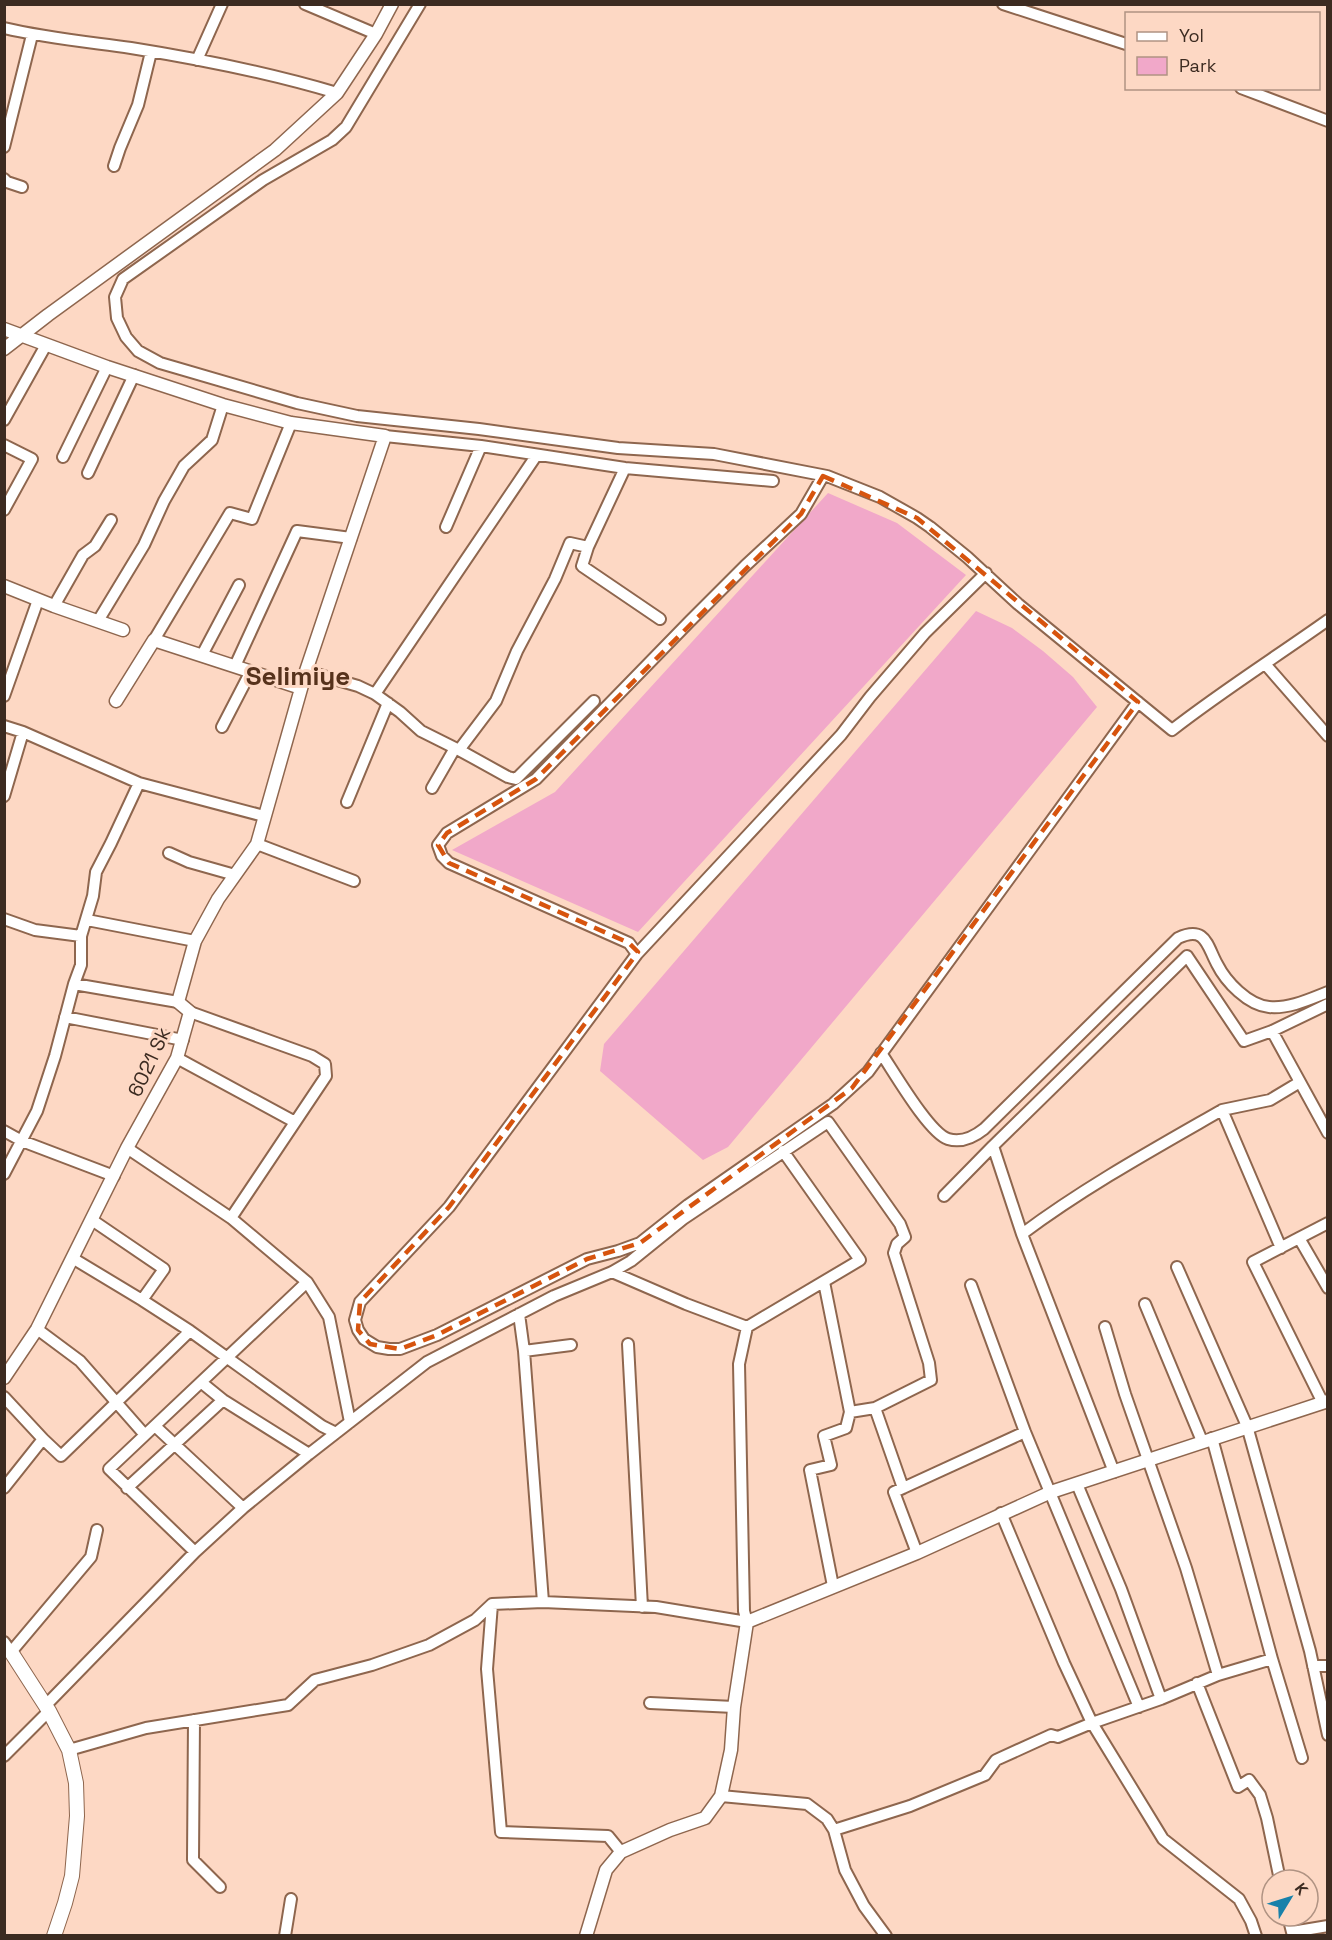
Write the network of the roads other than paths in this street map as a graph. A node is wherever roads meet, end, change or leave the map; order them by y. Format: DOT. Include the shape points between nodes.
graph roads {
  1 [pos="222,4"];
  2 [pos="305,4"];
  3 [pos="392,4"];
  4 [pos="420,4"];
  5 [pos="1004,4"];
  6 [pos="4,28"];
  7 [pos="32,34"];
  8 [pos="376,34"];
  9 [pos="1125,44"];
  10 [pos="151,52"];
  11 [pos="197,60"];
  12 [pos="1246,90"];
  13 [pos="337,93"];
  14 [pos="8,117"];
  15 [pos="1328,121"];
  16 [pos="4,147"];
  17 [pos="114,166"];
  18 [pos="4,179"];
  19 [pos="22,187"];
  20 [pos="4,329"];
  21 [pos="21,335"];
  22 [pos="46,345"];
  23 [pos="4,349"];
  24 [pos="107,367"];
  25 [pos="134,375"];
  26 [pos="223,405"];
  27 [pos="4,420"];
  28 [pos="291,423"];
  29 [pos="385,436"];
  30 [pos="4,445"];
  31 [pos="481,446"];
  32 [pos="536,456"];
  33 [pos="63,457"];
  34 [pos="625,468"];
  35 [pos="88,473"];
  36 [pos="823,476"];
  37 [pos="774,482"];
  38 [pos="4,510"];
  39 [pos="111,520"];
  40 [pos="446,526"];
  41 [pos="351,538"];
  42 [pos="588,547"];
  43 [pos="986,573"];
  44 [pos="239,585"];
  45 [pos="4,586"];
  46 [pos="38,600"];
  47 [pos="54,606"];
  48 [pos="660,619"];
  49 [pos="1328,620"];
  50 [pos="98,621"];
  51 [pos="123,630"];
  52 [pos="154,640"];
  53 [pos="202,655"];
  54 [pos="1266,665"];
  55 [pos="236,666"];
  56 [pos="251,671"];
  57 [pos="306,671"];
  58 [pos="301,688"];
  59 [pos="375,694"];
  60 [pos="4,696"];
  61 [pos="116,701"];
  62 [pos="594,701"];
  63 [pos="1138,702"];
  64 [pos="388,703"];
  65 [pos="4,726"];
  66 [pos="222,727"];
  67 [pos="23,732"];
  68 [pos="1328,736"];
  69 [pos="457,749"];
  70 [pos="139,783"];
  71 [pos="432,788"];
  72 [pos="4,796"];
  73 [pos="347,802"];
  74 [pos="264,816"];
  75 [pos="257,844"];
  76 [pos="169,853"];
  77 [pos="235,875"];
  78 [pos="354,880"];
  79 [pos="4,919"];
  80 [pos="87,920"];
  81 [pos="81,936"];
  82 [pos="195,941"];
  83 [pos="637,954"];
  84 [pos="74,984"];
  85 [pos="1328,992"];
  86 [pos="178,1002"];
  87 [pos="1328,1004"];
  88 [pos="190,1012"];
  89 [pos="65,1017"];
  90 [pos="1272,1031"];
  91 [pos="183,1040"];
  92 [pos="881,1053"];
  93 [pos="177,1058"];
  94 [pos="1300,1082"];
  95 [pos="1222,1110"];
  96 [pos="295,1122"];
  97 [pos="4,1131"];
  98 [pos="1328,1133"];
  99 [pos="22,1141"];
  100 [pos="993,1146"];
  101 [pos="127,1148"];
  102 [pos="783,1151"];
  103 [pos="4,1174"];
  104 [pos="114,1176"];
  105 [pos="944,1196"];
  106 [pos="231,1218"];
  107 [pos="92,1220"];
  108 [pos="1328,1222"];
  109 [pos="1022,1234"];
  110 [pos="1299,1238"];
  111 [pos="1281,1248"];
  112 [pos="74,1259"];
  113 [pos="1177,1267"];
  114 [pos="612,1272"];
  115 [pos="307,1282"];
  116 [pos="824,1282"];
  117 [pos="971,1285"];
  118 [pos="1328,1288"];
  119 [pos="142,1300"];
  120 [pos="1145,1304"];
  121 [pos="519,1314"];
  122 [pos="747,1327"];
  123 [pos="1105,1327"];
  124 [pos="37,1329"];
  125 [pos="190,1331"];
  126 [pos="628,1344"];
  127 [pos="571,1345"];
  128 [pos="524,1351"];
  129 [pos="227,1358"];
  130 [pos="4,1378"];
  131 [pos="202,1383"];
  132 [pos="4,1397"];
  133 [pos="223,1400"];
  134 [pos="116,1402"];
  135 [pos="1325,1402"];
  136 [pos="875,1408"];
  137 [pos="850,1412"];
  138 [pos="350,1422"];
  139 [pos="1247,1426"];
  140 [pos="156,1427"];
  141 [pos="1025,1432"];
  142 [pos="336,1433"];
  143 [pos="146,1435"];
  144 [pos="43,1439"];
  145 [pos="1207,1440"];
  146 [pos="175,1446"];
  147 [pos="309,1454"];
  148 [pos="1148,1461"];
  149 [pos="1114,1472"];
  150 [pos="1077,1484"];
  151 [pos="4,1488"];
  152 [pos="127,1488"];
  153 [pos="903,1488"];
  154 [pos="1051,1492"];
  155 [pos="243,1508"];
  156 [pos="1001,1513"];
  157 [pos="97,1530"];
  158 [pos="195,1552"];
  159 [pos="917,1553"];
  160 [pos="833,1586"];
  161 [pos="543,1602"];
  162 [pos="492,1604"];
  163 [pos="642,1606"];
  164 [pos="747,1622"];
  165 [pos="7,1646"];
  166 [pos="1272,1659"];
  167 [pos="1313,1666"];
  168 [pos="1328,1666"];
  169 [pos="1218,1675"];
  170 [pos="1197,1683"];
  171 [pos="1161,1699"];
  172 [pos="650,1703"];
  173 [pos="734,1707"];
  174 [pos="1139,1707"];
  175 [pos="47,1708"];
  176 [pos="194,1720"];
  177 [pos="1092,1723"];
  178 [pos="1328,1735"];
  179 [pos="69,1750"];
  180 [pos="4,1756"];
  181 [pos="1302,1758"];
  182 [pos="720,1796"];
  183 [pos="834,1830"];
  184 [pos="621,1852"];
  185 [pos="1277,1868"];
  186 [pos="220,1887"];
  187 [pos="291,1899"];
  188 [pos="1328,1926"];
  189 [pos="1287,1934"];
  190 [pos="54,1935"];
  191 [pos="285,1935"];
  192 [pos="586,1935"];
  193 [pos="886,1935"];
  194 [pos="1256,1935"];
  1 -- 11 [label="street"];
  2 -- 8 [label="street"];
  3 -- 8 [label="street"];
  4 -- 36 [label="street" via="340,134 263,180 123,279 115,297 116,309 120,328 132,345 159,363 357,416 618,448 714,454"];
  5 -- 9 [label="street"];
  6 -- 7 [label="street"];
  7 -- 10 [label="street"];
  7 -- 14 [label="street"];
  8 -- 13 [label="street"];
  10 -- 11 [label="street"];
  10 -- 17 [label="street" via="138,105"];
  11 -- 13 [label="street"];
  12 -- 15 [label="street"];
  13 -- 21 [label="street" via="275,150"];
  14 -- 16 [label="street"];
  18 -- 19 [label="street"];
  20 -- 21 [label="street"];
  21 -- 22 [label="street"];
  21 -- 23 [label="street"];
  22 -- 24 [label="street"];
  22 -- 27 [label="street"];
  24 -- 25 [label="street"];
  24 -- 33 [label="street"];
  25 -- 26 [label="street"];
  25 -- 35 [label="street"];
  26 -- 28 [label="street"];
  26 -- 50 [label="street" via="212,440 184,466 144,545"];
  28 -- 29 [label="street"];
  28 -- 52 [label="street" via="252,519 230,513"];
  29 -- 31 [label="street"];
  29 -- 41 [label="street"];
  30 -- 38 [label="street" via="32,459"];
  31 -- 32 [label="street"];
  31 -- 40 [label="street"];
  32 -- 34 [label="street"];
  32 -- 59 [label="street"];
  34 -- 37 [label="street"];
  34 -- 42 [label="street"];
  36 -- 43 [label="street" via="879,497 917,518"];
  36 -- 83 [label="street" via="801,514 536,779 447,833 438,845 449,863 629,943"];
  39 -- 47 [label="street" via="95,546 83,555"];
  41 -- 55 [label="street" via="297,531"];
  41 -- 57 [label="street"];
  42 -- 48 [label="street" via="582,566"];
  42 -- 69 [label="street" via="570,543 496,701"];
  43 -- 63 [label="street"];
  43 -- 83 [label="street" via="925,633 841,735"];
  44 -- 53 [label="street"];
  45 -- 46 [label="street"];
  46 -- 47 [label="street"];
  46 -- 60 [label="street"];
  47 -- 50 [label="street"];
  49 -- 54 [label="street"];
  50 -- 51 [label="street"];
  52 -- 53 [label="street"];
  52 -- 61 [label="street"];
  53 -- 55 [label="street"];
  54 -- 63 [label="street" via="1172,730"];
  54 -- 68 [label="street"];
  55 -- 56 [label="street"];
  56 -- 58 [label="street"];
  56 -- 66 [label="street"];
  57 -- 58 [label="street"];
  57 -- 59 [label="street"];
  58 -- 74 [label="street"];
  59 -- 64 [label="street"];
  62 -- 69 [label="street" via="516,779"];
  63 -- 92 [label="street"];
  64 -- 69 [label="street" via="421,731"];
  64 -- 73 [label="street"];
  65 -- 67 [label="street"];
  67 -- 70 [label="street"];
  67 -- 72 [label="street"];
  69 -- 71 [label="street"];
  70 -- 74 [label="street"];
  70 -- 80 [label="street" via="96,872"];
  74 -- 75 [label="street"];
  75 -- 77 [label="street"];
  75 -- 78 [label="street"];
  76 -- 77 [label="street"];
  77 -- 82 [label="street"];
  79 -- 81 [label="street" via="35,930"];
  80 -- 81 [label="street"];
  80 -- 82 [label="street"];
  81 -- 84 [label="street" via="81,965"];
  82 -- 86 [label="street"];
  83 -- 92 [label="street" via="450,1208 360,1302 358,1330 370,1344 400,1348 437,1335 587,1258 640,1243 833,1104 861,1080"];
  84 -- 86 [label="street"];
  84 -- 89 [label="street"];
  85 -- 92 [label="street" via="1284,1007 1261,1006 1239,992 1226,977 1202,937 1186,934 984,1129 963,1140 939,1133"];
  86 -- 88 [label="street, 6021 Sk"];
  87 -- 90 [label="street"];
  88 -- 91 [label="street, 6021 Sk"];
  88 -- 96 [label="street" via="325,1064 326,1076"];
  89 -- 91 [label="street"];
  89 -- 99 [label="street" via="37,1111"];
  90 -- 94 [label="street"];
  90 -- 100 [label="street" via="1244,1041 1187,956"];
  91 -- 93 [label="street, 6021 Sk"];
  93 -- 96 [label="street"];
  93 -- 101 [label="street, 6021 Sk"];
  94 -- 95 [label="street" via="1270,1100"];
  94 -- 98 [label="street"];
  95 -- 109 [label="street" via="1142,1156"];
  95 -- 111 [label="street"];
  96 -- 106 [label="street"];
  97 -- 99 [label="street"];
  99 -- 103 [label="street"];
  99 -- 104 [label="street"];
  100 -- 105 [label="street"];
  100 -- 109 [label="street"];
  101 -- 104 [label="street, 6021 Sk"];
  101 -- 106 [label="street"];
  102 -- 114 [label="street"];
  102 -- 116 [label="street" via="860,1260"];
  102 -- 136 [label="street" via="828,1122 903,1231 905,1237 894,1253 931,1380"];
  104 -- 107 [label="street, 6021 Sk"];
  106 -- 115 [label="street"];
  107 -- 112 [label="street, 6021 Sk"];
  107 -- 119 [label="street" via="164,1269"];
  108 -- 110 [label="street"];
  109 -- 149 [label="street"];
  110 -- 111 [label="street"];
  110 -- 118 [label="street"];
  111 -- 135 [label="street" via="1253,1263"];
  112 -- 119 [label="street"];
  112 -- 124 [label="street, 6021 Sk"];
  113 -- 139 [label="street"];
  114 -- 121 [label="street"];
  114 -- 122 [label="street"];
  115 -- 129 [label="street"];
  115 -- 138 [label="street" via="329,1317"];
  116 -- 122 [label="street"];
  116 -- 137 [label="street"];
  117 -- 141 [label="street"];
  119 -- 125 [label="street"];
  120 -- 145 [label="street"];
  121 -- 128 [label="street"];
  121 -- 138 [label="street" via="427,1362"];
  122 -- 164 [label="street" via="739,1364"];
  123 -- 148 [label="street"];
  124 -- 130 [label="street, 6021 Sk"];
  124 -- 134 [label="street" via="80,1361"];
  125 -- 129 [label="street"];
  125 -- 134 [label="street"];
  126 -- 163 [label="street"];
  127 -- 128 [label="street"];
  128 -- 161 [label="street"];
  129 -- 131 [label="street"];
  129 -- 142 [label="street"];
  131 -- 133 [label="street"];
  131 -- 140 [label="street"];
  132 -- 144 [label="street"];
  133 -- 146 [label="street"];
  133 -- 147 [label="street"];
  134 -- 143 [label="street"];
  134 -- 144 [label="street" via="61,1456"];
  135 -- 139 [label="street"];
  136 -- 137 [label="street"];
  136 -- 153 [label="street"];
  137 -- 160 [label="street" via="846,1428 824,1436 831,1466 810,1470"];
  138 -- 142 [label="street"];
  139 -- 145 [label="street"];
  139 -- 167 [label="street"];
  140 -- 143 [label="street"];
  140 -- 146 [label="street"];
  141 -- 153 [label="street"];
  141 -- 154 [label="street"];
  142 -- 147 [label="street"];
  143 -- 152 [label="street" via="110,1469"];
  144 -- 151 [label="street"];
  145 -- 148 [label="street"];
  145 -- 166 [label="street"];
  146 -- 152 [label="street"];
  146 -- 155 [label="street"];
  147 -- 155 [label="street"];
  148 -- 149 [label="street"];
  148 -- 169 [label="street"];
  149 -- 150 [label="street"];
  150 -- 154 [label="street"];
  150 -- 171 [label="street"];
  152 -- 158 [label="street"];
  153 -- 159 [label="street" via="894,1492"];
  154 -- 156 [label="street"];
  154 -- 174 [label="street"];
  155 -- 158 [label="street"];
  156 -- 159 [label="street"];
  156 -- 177 [label="street"];
  157 -- 165 [label="street" via="91,1557"];
  158 -- 175 [label="street"];
  159 -- 160 [label="street"];
  160 -- 164 [label="street"];
  161 -- 162 [label="street"];
  161 -- 163 [label="street"];
  162 -- 176 [label="street" via="475,1620 429,1645 315,1680 288,1705"];
  162 -- 184 [label="street" via="487,1669 501,1832 608,1836"];
  163 -- 164 [label="street"];
  164 -- 173 [label="street"];
  165 -- 175 [label="main road"];
  166 -- 169 [label="street"];
  166 -- 181 [label="street"];
  167 -- 168 [label="street"];
  167 -- 178 [label="street"];
  169 -- 170 [label="street"];
  170 -- 171 [label="street"];
  170 -- 185 [label="street" via="1238,1787 1249,1780 1260,1795"];
  171 -- 174 [label="street"];
  172 -- 173 [label="street"];
  173 -- 182 [label="street" via="731,1750"];
  174 -- 177 [label="street"];
  175 -- 179 [label="main road"];
  175 -- 180 [label="street"];
  176 -- 179 [label="street" via="146,1728"];
  176 -- 186 [label="street" via="193,1860"];
  177 -- 183 [label="street" via="1058,1737 1051,1735 996,1760 985,1775 910,1806"];
  177 -- 194 [label="street" via="1163,1839 1239,1899"];
  179 -- 190 [label="main road" via="77,1816 72,1876"];
  182 -- 183 [label="street" via="807,1804 827,1819"];
  182 -- 184 [label="street" via="705,1818"];
  183 -- 193 [label="street" via="845,1870 864,1906"];
  184 -- 192 [label="street" via="606,1870"];
  187 -- 191 [label="street"];
  188 -- 189 [label="street"];
}
